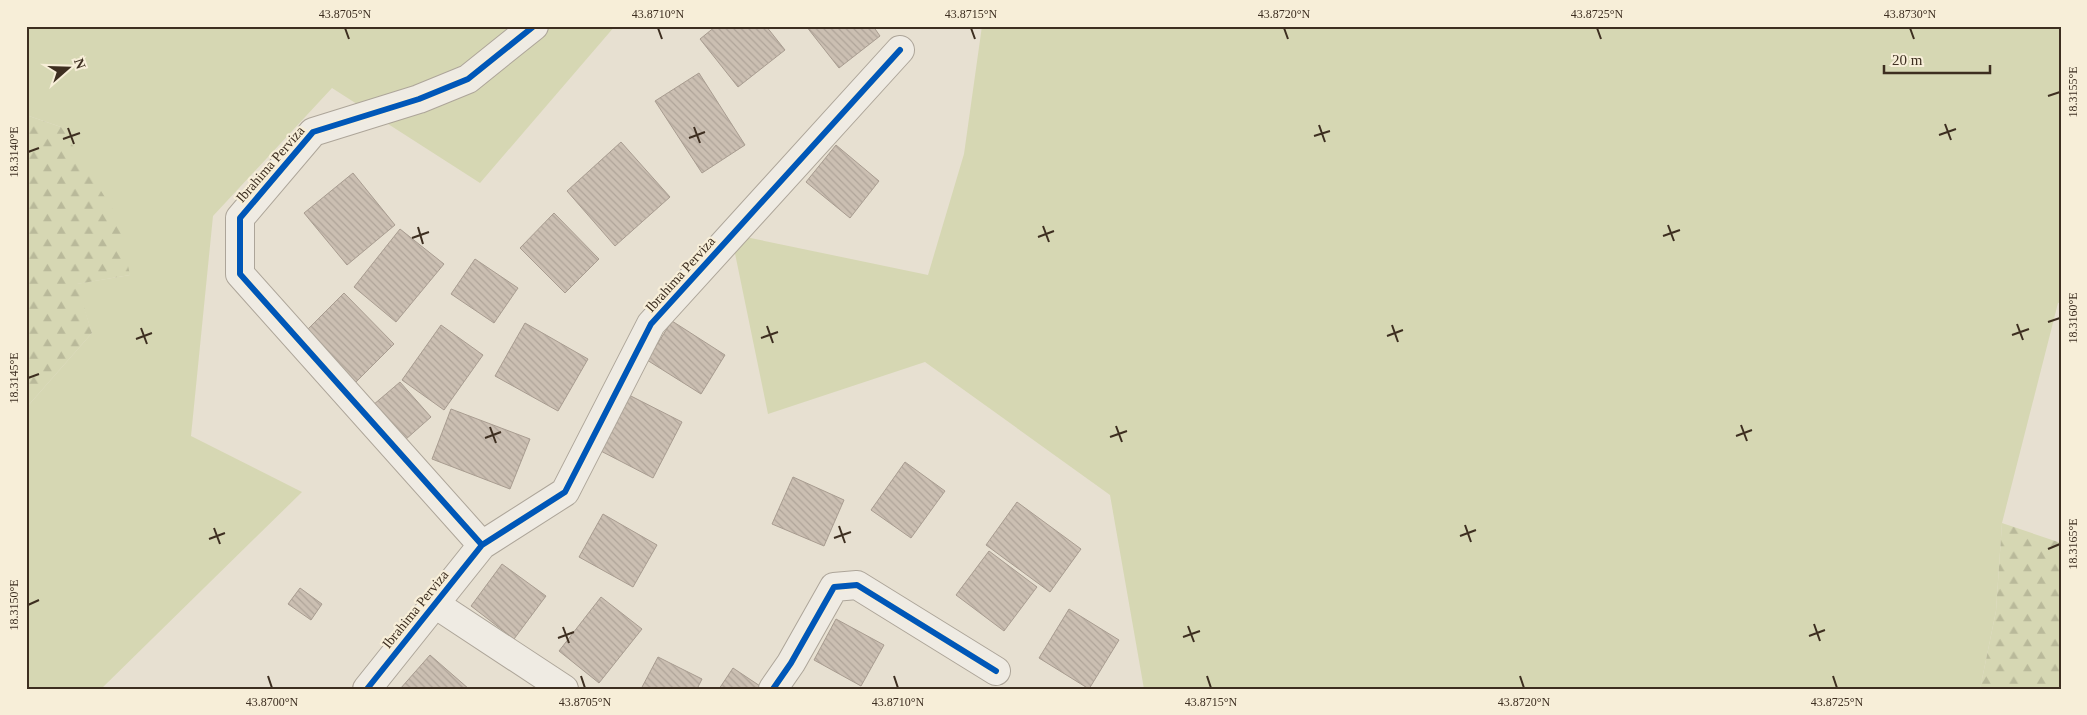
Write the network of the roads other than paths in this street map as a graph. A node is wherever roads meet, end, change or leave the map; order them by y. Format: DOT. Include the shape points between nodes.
graph roads {
  1 [pos="534,26"];
  2 [pos="900,50"];
  3 [pos="482,545"];
  4 [pos="435,604"];
  5 [pos="996,671"];
  6 [pos="367,689"];
  7 [pos="564,689"];
  8 [pos="772,689"];
  1 -- 3 [label="street, Ibrahima Perviza" via="468,79 419,99 313,132 240,218 240,274"];
  2 -- 3 [label="street, Ibrahima Perviza" via="651,324 565,492"];
  3 -- 4 [label="street, Ibrahima Perviza"];
  4 -- 6 [label="street, Ibrahima Perviza"];
  4 -- 7 [label="street"];
  5 -- 8 [label="street" via="858,585 834,587"];
}
